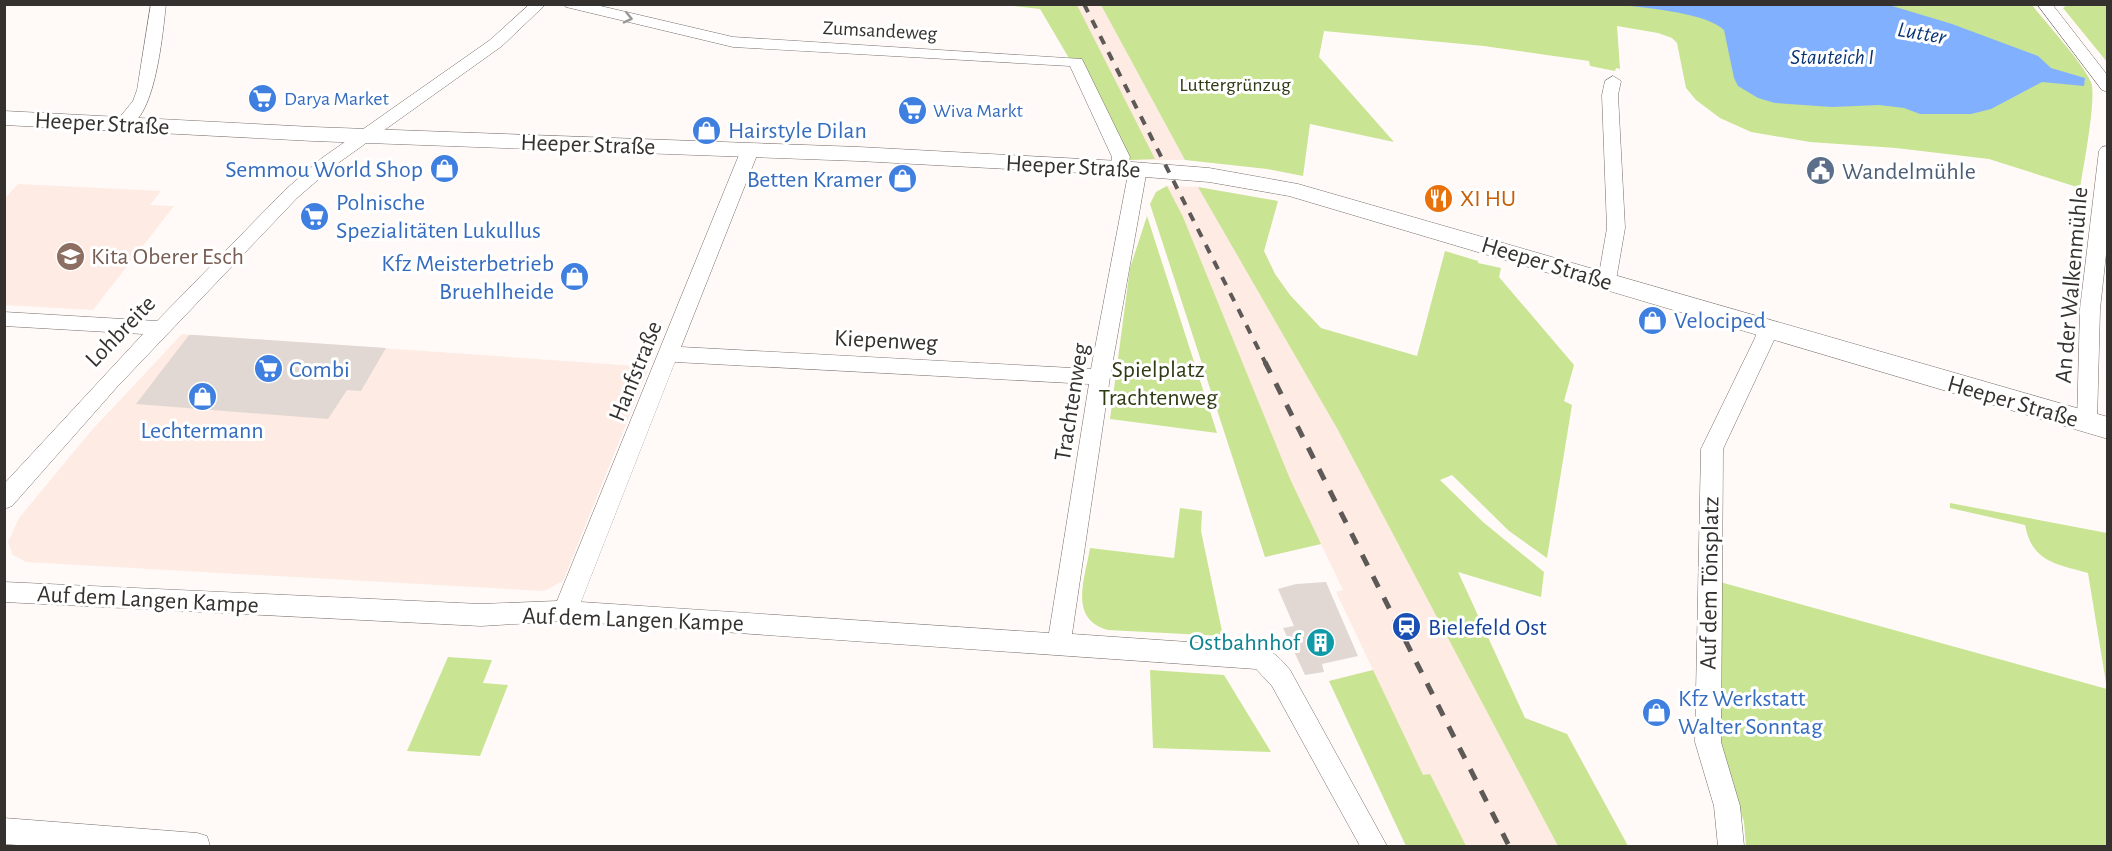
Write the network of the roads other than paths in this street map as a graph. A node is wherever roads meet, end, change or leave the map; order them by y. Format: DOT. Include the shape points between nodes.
graph roads {
  1 [pos="159,4"];
  2 [pos="539,4"];
  3 [pos="571,4"];
  4 [pos="2044,4"];
  5 [pos="1613,81"];
  6 [pos="2108,87"];
  7 [pos="4,118"];
  8 [pos="123,123"];
  9 [pos="364,136"];
  10 [pos="750,150"];
  11 [pos="2108,151"];
  12 [pos="1129,168"];
  13 [pos="1607,280"];
  14 [pos="4,319"];
  15 [pos="160,328"];
  16 [pos="1766,329"];
  17 [pos="669,354"];
  18 [pos="1100,377"];
  19 [pos="2097,425"];
  20 [pos="4,500"];
  21 [pos="4,592"];
  22 [pos="565,611"];
  23 [pos="1059,644"];
  24 [pos="4,831"];
  25 [pos="197,846"];
  26 [pos="1374,846"];
  27 [pos="1731,846"];
  1 -- 8 [label="street" via="145,90 141,102"];
  2 -- 9 [label="street, Lohbreite" via="477,57"];
  3 -- 12 [label="street, Zumsandeweg, one-way" via="733,42 1076,62"];
  4 -- 6 [label="street"];
  5 -- 13 [label="street" via="1610,95 1616,228"];
  7 -- 8 [label="main road, Heeper Straße"];
  8 -- 9 [label="main road, Heeper Straße"];
  9 -- 10 [label="main road, Heeper Straße"];
  9 -- 15 [label="street, Lohbreite" via="291,195"];
  10 -- 12 [label="main road, Heeper Straße"];
  10 -- 17 [label="street, Hanfstraße"];
  11 -- 19 [label="street, An der Walkenmühle" via="2090,309"];
  12 -- 13 [label="main road, Heeper Straße" via="1290,189"];
  12 -- 18 [label="street, Trachtenweg"];
  13 -- 16 [label="main road, Heeper Straße"];
  14 -- 15 [label="street"];
  15 -- 20 [label="street, Lohbreite"];
  16 -- 19 [label="main road, Heeper Straße"];
  16 -- 27 [label="street, Auf dem Tönsplatz" via="1765,339 1712,449 1708,742 1727,806"];
  17 -- 18 [label="street, Kiepenweg"];
  17 -- 22 [label="street, Hanfstraße"];
  18 -- 23 [label="street, Trachtenweg"];
  21 -- 22 [label="street, Auf dem Langen Kampe" via="481,615"];
  22 -- 23 [label="street, Auf dem Langen Kampe"];
  23 -- 26 [label="street, Auf dem Langen Kampe" via="1261,658 1281,678"];
  24 -- 25 [label="street"];
}
